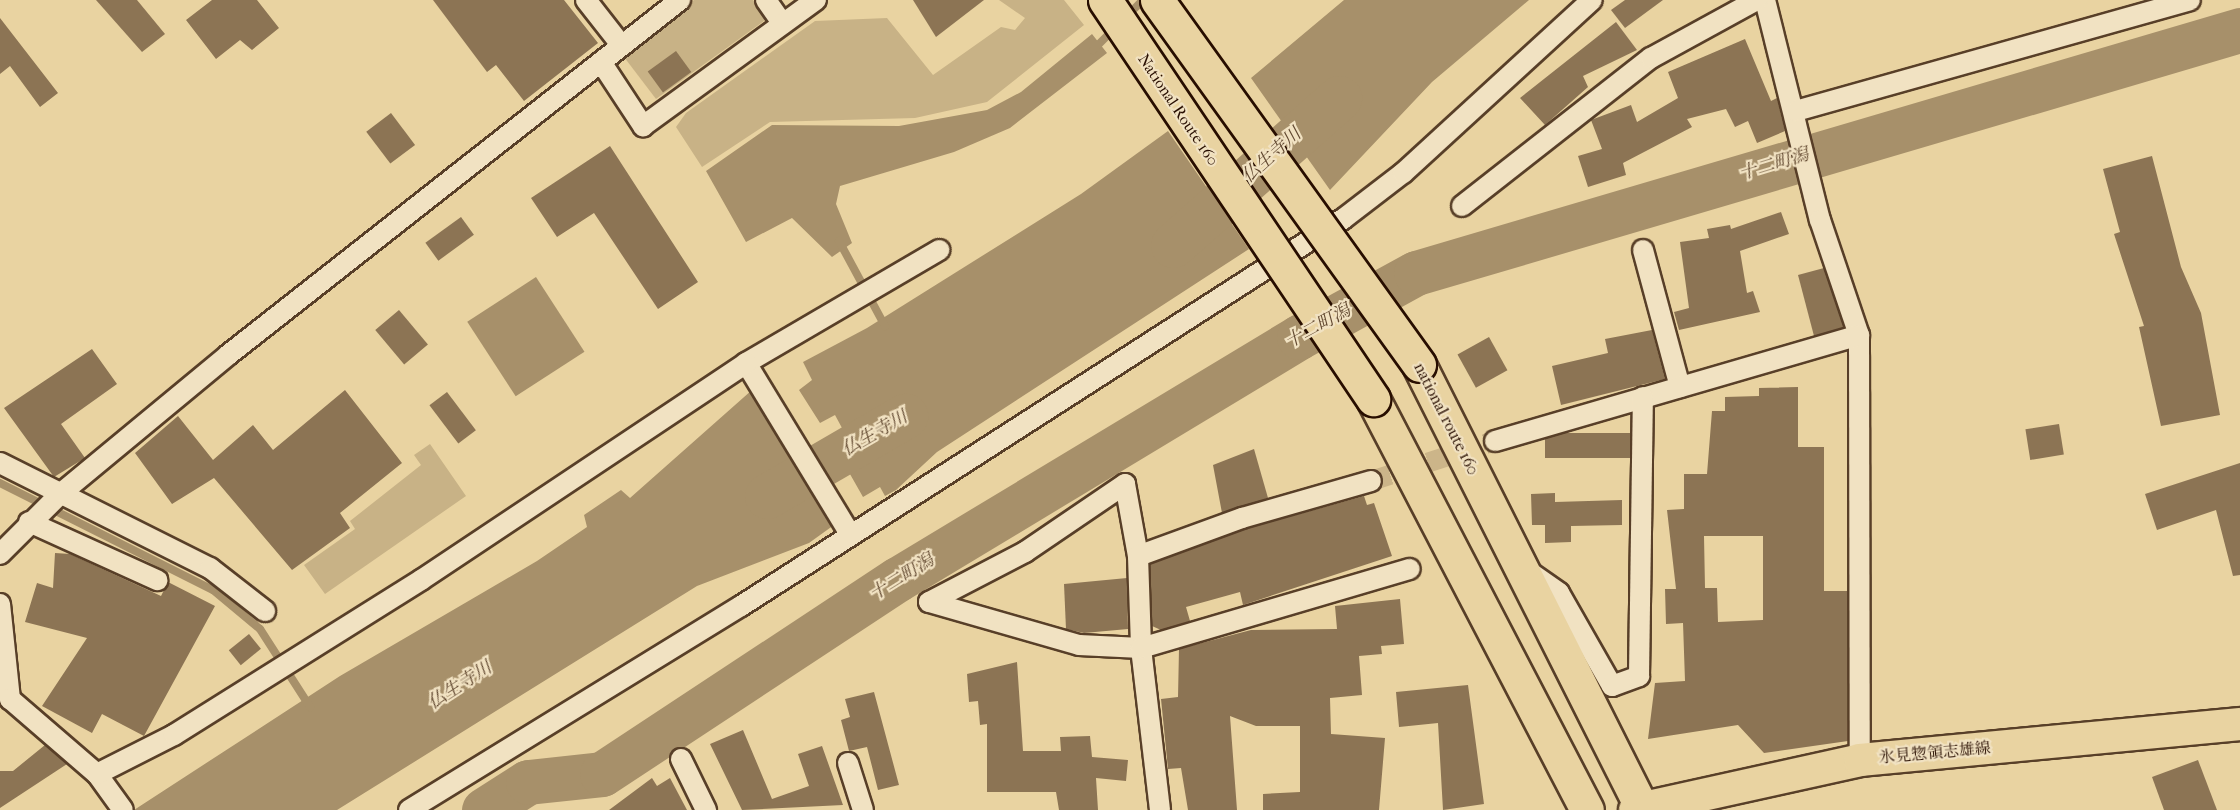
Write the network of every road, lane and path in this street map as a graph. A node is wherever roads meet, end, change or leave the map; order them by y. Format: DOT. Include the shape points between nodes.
graph roads {
  1 [pos="586,0"];
  2 [pos="680,0"];
  3 [pos="766,0"];
  4 [pos="816,0"];
  5 [pos="1105,0"];
  6 [pos="1157,0"];
  7 [pos="1592,0"];
  8 [pos="1757,0"];
  9 [pos="1765,0"];
  10 [pos="2190,0"];
  11 [pos="783,24"];
  12 [pos="622,46"];
  13 [pos="600,62"];
  14 [pos="1796,111"];
  15 [pos="1462,206"];
  16 [pos="939,250"];
  17 [pos="1642,250"];
  18 [pos="1859,335"];
  19 [pos="746,363"];
  20 [pos="1680,387"];
  21 [pos="1643,397"];
  22 [pos="1495,441"];
  23 [pos="0,463"];
  24 [pos="1371,482"];
  25 [pos="59,495"];
  26 [pos="29,522"];
  27 [pos="850,534"];
  28 [pos="0,554"];
  29 [pos="1138,556"];
  30 [pos="1520,566"];
  31 [pos="1410,569"];
  32 [pos="157,580"];
  33 [pos="0,604"];
  34 [pos="265,611"];
  35 [pos="1142,648"];
  36 [pos="5,699"];
  37 [pos="2240,724"];
  38 [pos="681,759"];
  39 [pos="1860,760"];
  40 [pos="848,763"];
  41 [pos="103,782"];
  42 [pos="1640,809"];
  43 [pos="123,810"];
  44 [pos="409,810"];
  45 [pos="706,810"];
  46 [pos="863,810"];
  47 [pos="1160,810"];
  48 [pos="1587,810"];
  1 -- 12 [label="street"];
  2 -- 12 [label="street"];
  3 -- 11 [label="street"];
  4 -- 11 [label="street"];
  5 -- 48 [label="highway, National Route 160, bridge" via="1372,399"];
  6 -- 30 [label="highway, national route 160, bridge" via="1419,365"];
  7 -- 27 [label="street" via="1403,173 1343,219"];
  8 -- 15 [label="street" via="1651,58"];
  9 -- 14 [label="street"];
  10 -- 14 [label="street"];
  11 -- 13 [label="street" via="643,126"];
  12 -- 13 [label="street"];
  13 -- 25 [label="street"];
  14 -- 18 [label="street" via="1820,220"];
  16 -- 19 [label="street"];
  17 -- 20 [label="street"];
  18 -- 20 [label="street"];
  18 -- 39 [label="street"];
  19 -- 27 [label="street"];
  19 -- 41 [label="street" via="421,580"];
  20 -- 21 [label="street"];
  21 -- 22 [label="street"];
  21 -- 30 [label="street" via="1639,676 1612,686 1559,593"];
  23 -- 25 [label="street"];
  24 -- 29 [label="street" via="1242,518"];
  25 -- 26 [label="street"];
  25 -- 34 [label="street" via="210,568"];
  26 -- 28 [label="street"];
  26 -- 32 [label="street"];
  27 -- 44 [label="street"];
  29 -- 35 [label="street"];
  29 -- 35 [label="street" via="1125,484 1025,552 929,602 1079,645"];
  30 -- 42 [label="highway, national route 160"];
  31 -- 35 [label="street"];
  33 -- 36 [label="street"];
  35 -- 47 [label="street"];
  36 -- 41 [label="street"];
  37 -- 39 [label="main road, 氷見惣領志雄線"];
  38 -- 45 [label="street"];
  39 -- 42 [label="main road, 氷見惣領志雄線"];
  40 -- 46 [label="street"];
  41 -- 43 [label="street"];
}
